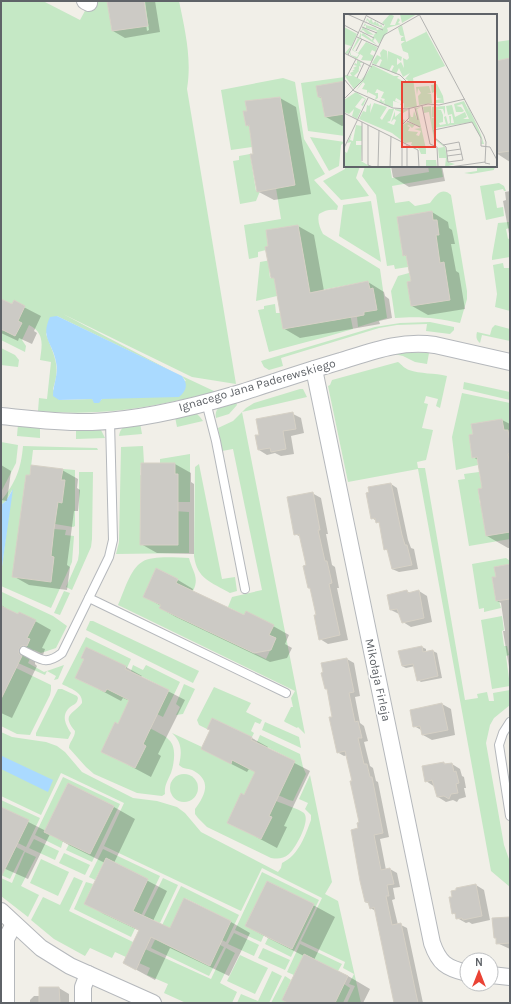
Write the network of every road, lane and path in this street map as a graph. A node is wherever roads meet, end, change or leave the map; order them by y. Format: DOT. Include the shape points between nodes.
graph roads {
  1 [pos="510,362"];
  2 [pos="314,369"];
  3 [pos="206,402"];
  4 [pos="1,416"];
  5 [pos="110,420"];
  6 [pos="245,589"];
  7 [pos="89,598"];
  8 [pos="24,650"];
  9 [pos="286,693"];
  10 [pos="510,722"];
  11 [pos="510,816"];
  12 [pos="1,912"];
  13 [pos="14,924"];
  14 [pos="459,971"];
  15 [pos="88,974"];
  16 [pos="499,975"];
  17 [pos="510,976"];
  18 [pos="6,1003"];
  19 [pos="83,1003"];
  20 [pos="153,1003"];
  1 -- 2 [label="street, Ignacego Jana Paderewskiego" via="435,345 412,343 384,348"];
  2 -- 3 [label="street, Ignacego Jana Paderewskiego"];
  2 -- 14 [label="street, Mikołaja Firleja" via="432,943 436,955 445,965"];
  3 -- 5 [label="street, Ignacego Jana Paderewskiego"];
  3 -- 6 [label="lane"];
  4 -- 5 [label="street, Ignacego Jana Paderewskiego" via="63,421"];
  5 -- 7 [label="lane" via="113,540"];
  7 -- 8 [label="lane" via="62,653 55,659 45,661"];
  7 -- 9 [label="lane"];
  10 -- 11 [label="lane" via="499,745"];
  12 -- 13 [label="street"];
  13 -- 15 [label="street" via="42,948"];
  13 -- 18 [label="street" via="6,939"];
  15 -- 19 [label="street" via="83,986"];
  15 -- 20 [label="street"];
  16 -- 17 [label="street"];
}
